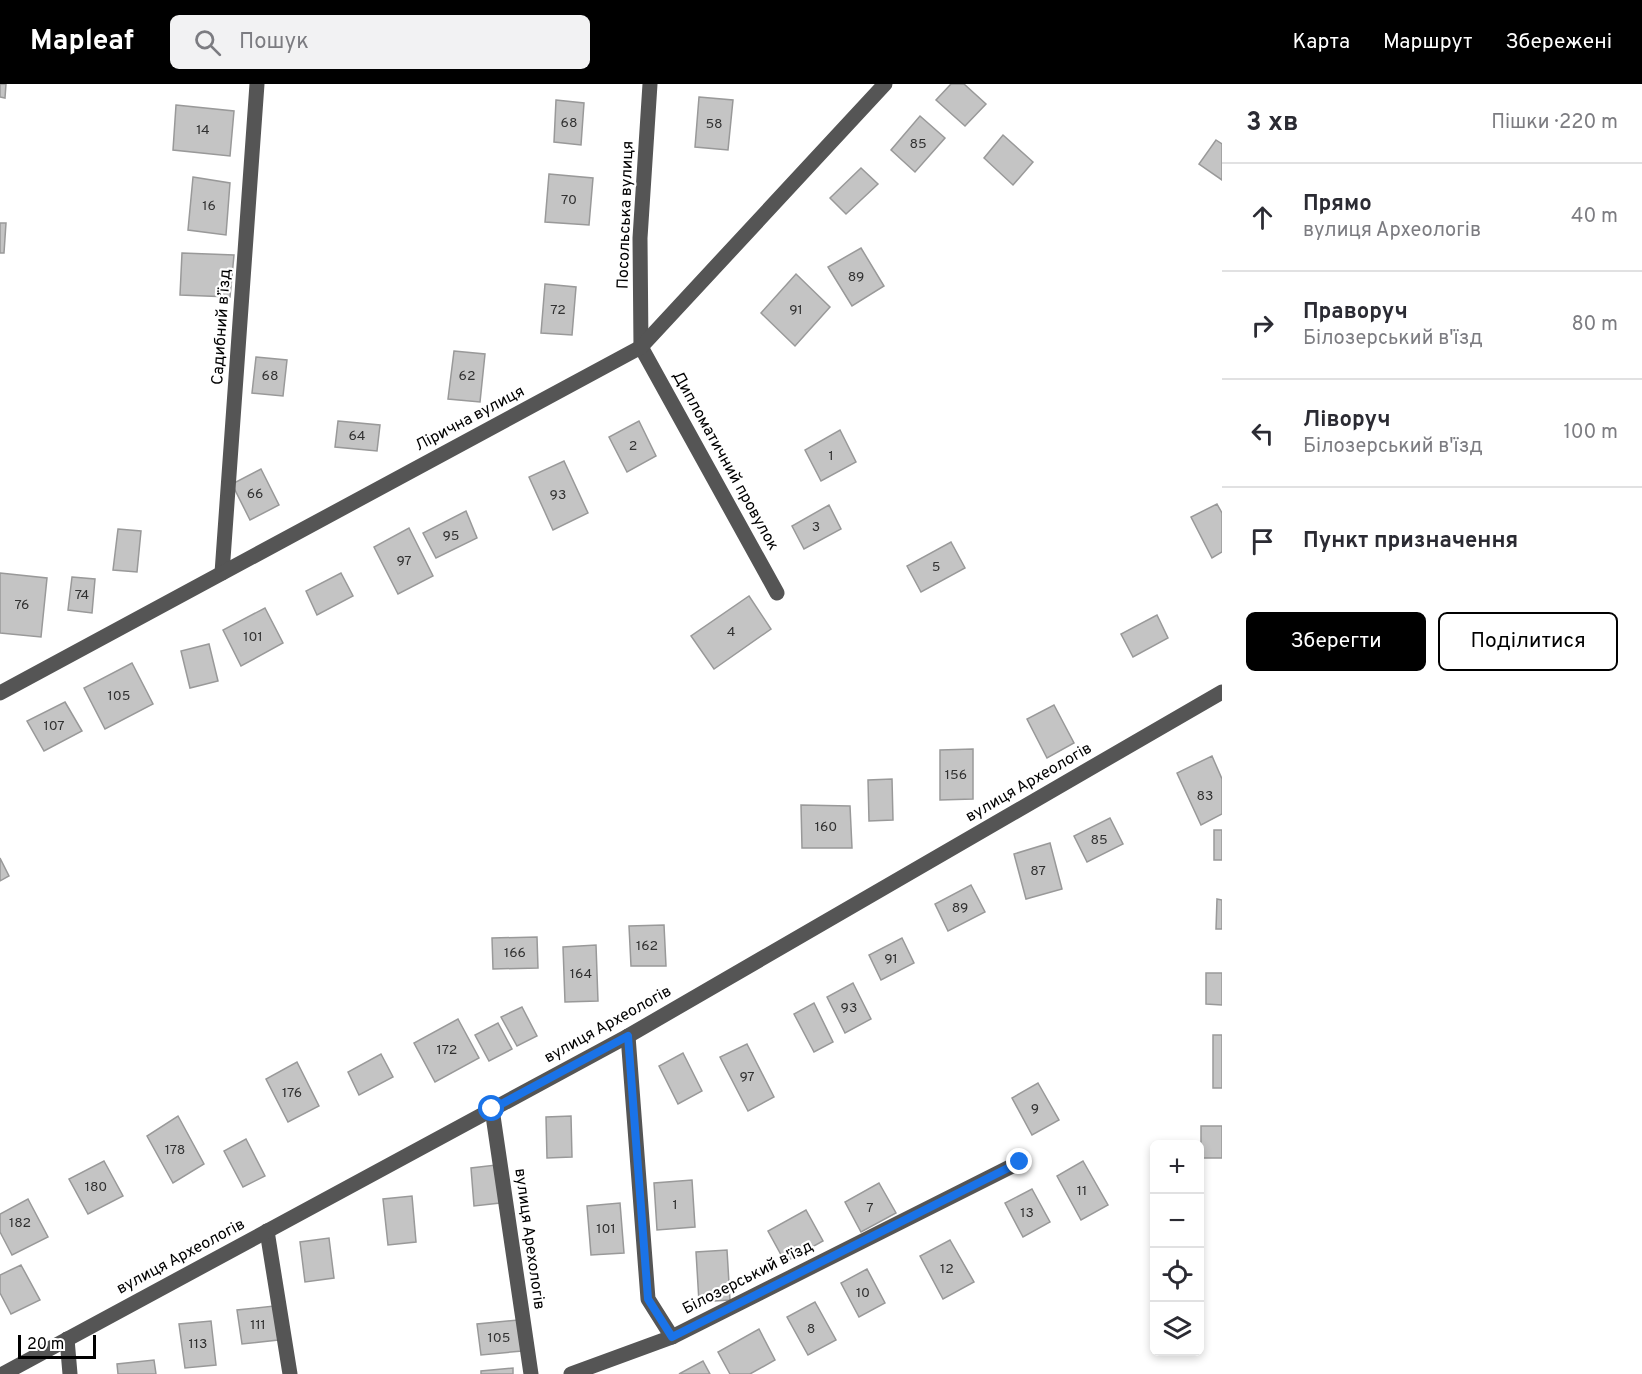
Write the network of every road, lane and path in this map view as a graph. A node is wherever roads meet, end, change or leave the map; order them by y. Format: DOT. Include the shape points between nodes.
graph roads {
  1 [pos="257,84"];
  2 [pos="650,84"];
  3 [pos="885,84"];
  4 [pos="641,347"];
  5 [pos="222,573"];
  6 [pos="777,593"];
  7 [pos="1222,692"];
  8 [pos="0,693"];
  9 [pos="628,1036"];
  10 [pos="492,1109"];
  11 [pos="1020,1162"];
  12 [pos="267,1231"];
  13 [pos="672,1337"];
  14 [pos="67,1340"];
  15 [pos="3,1374"];
  16 [pos="70,1374"];
  17 [pos="290,1374"];
  18 [pos="531,1374"];
  19 [pos="571,1374"];
  1 -- 5 [label="street, Садибний в’їзд"];
  2 -- 4 [label="street, Посольська вулиця" via="640,238"];
  3 -- 4 [label="street, Лірична вулиця"];
  4 -- 5 [label="street, Лірична вулиця"];
  4 -- 6 [label="street, Дипломатичний провулок"];
  5 -- 8 [label="street, Лірична вулиця"];
  7 -- 9 [label="street, вулиця Археологів"];
  9 -- 10 [label="street, вулиця Археологів"];
  9 -- 13 [label="street, Білозерський в'їзд" via="648,1299"];
  10 -- 12 [label="street, вулиця Археологів"];
  10 -- 18 [label="street, вулиця Арехологів"];
  11 -- 13 [label="street, Білозерський в'їзд"];
  12 -- 14 [label="street, вулиця Археологів"];
  12 -- 17 [label="street"];
  13 -- 19 [label="street"];
  14 -- 15 [label="street, вулиця Археологів"];
  14 -- 16 [label="street"];
}
